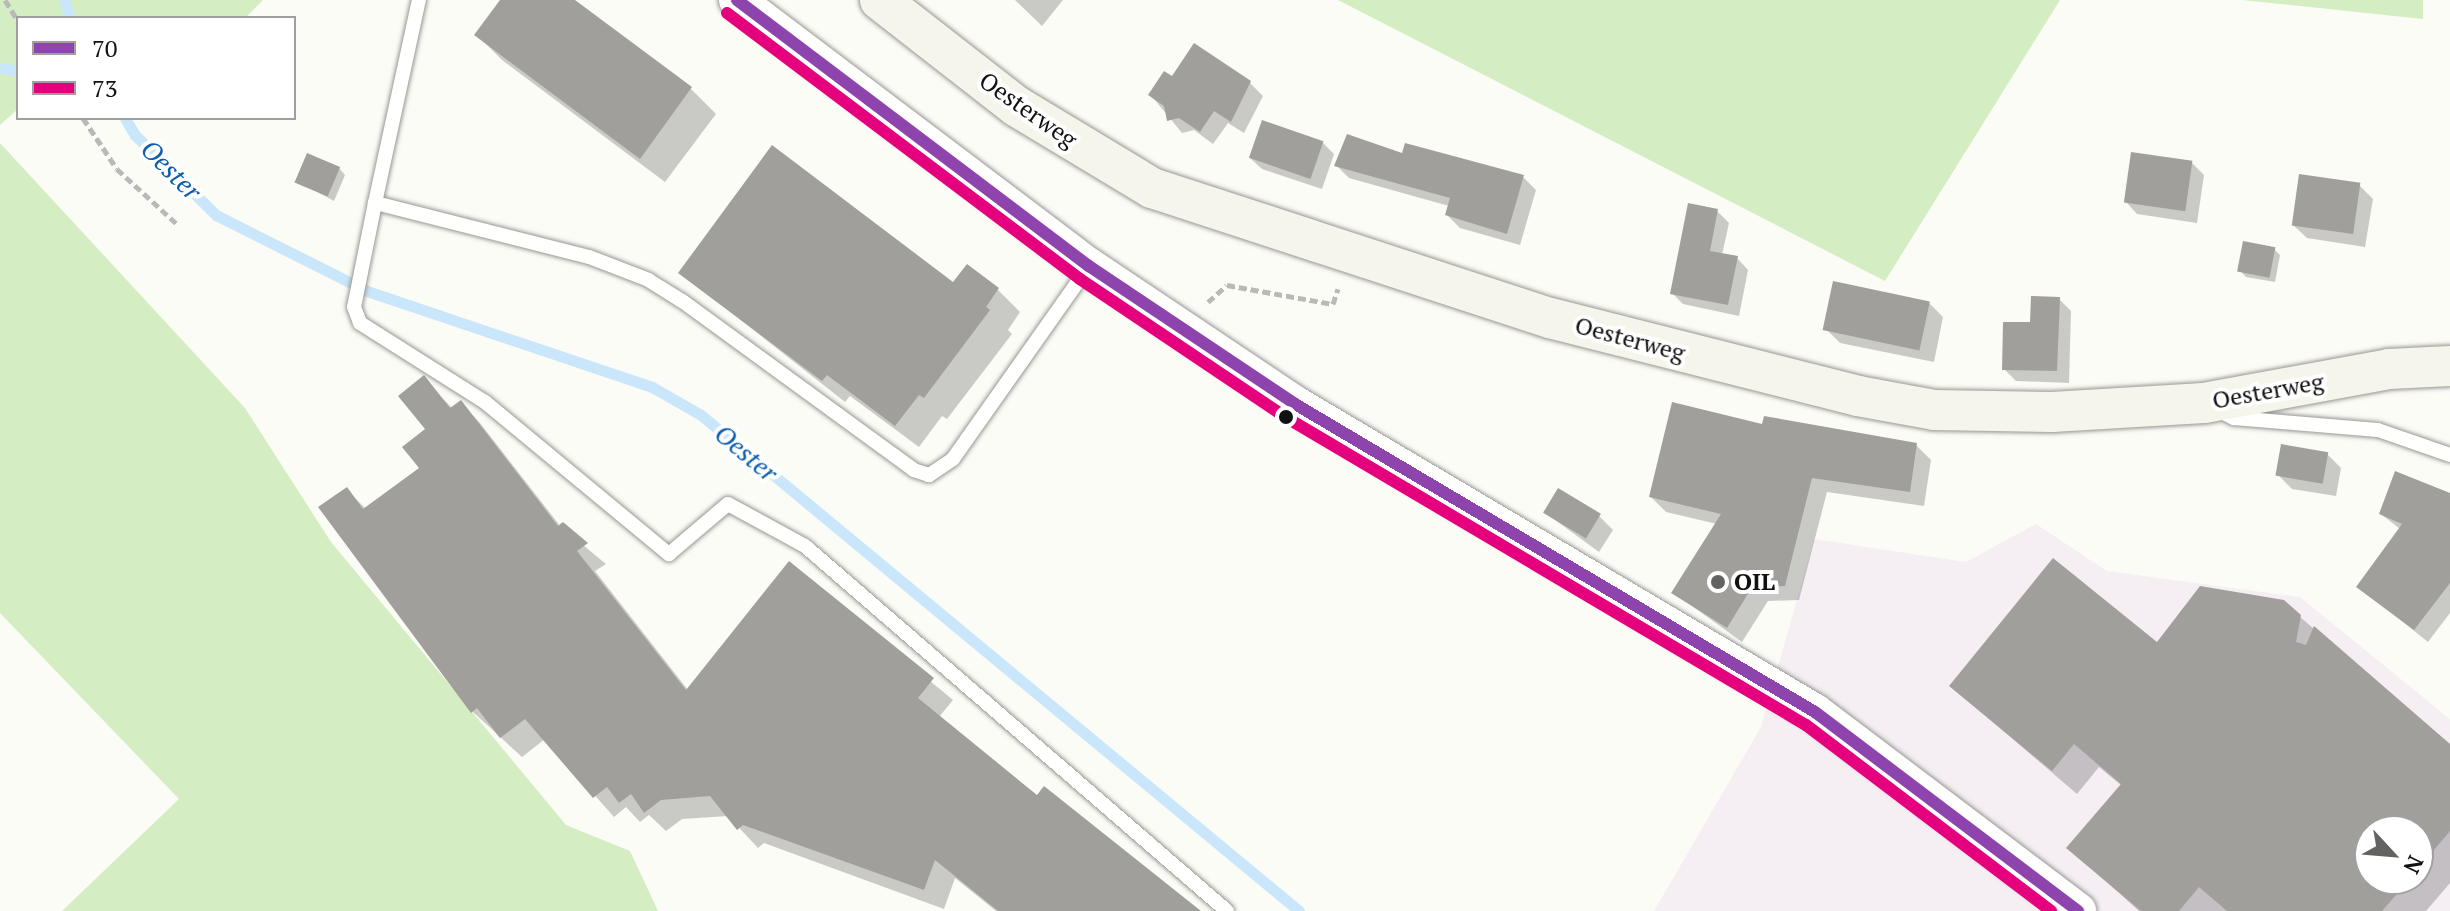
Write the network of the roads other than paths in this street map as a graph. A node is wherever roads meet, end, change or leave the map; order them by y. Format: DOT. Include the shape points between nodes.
graph roads {
  1 [pos="419,0"];
  2 [pos="737,0"];
  3 [pos="880,0"];
  4 [pos="375,203"];
  5 [pos="1089,266"];
  6 [pos="2450,366"];
  7 [pos="2204,403"];
  8 [pos="2450,455"];
  9 [pos="1227,911"];
  10 [pos="2078,911"];
  1 -- 4 [label="lane"];
  2 -- 5 [label="street"];
  3 -- 7 [label="main road, Oesterweg" via="1016,106 1152,188 1550,318 1858,396 1934,410 2052,412"];
  4 -- 5 [label="lane" via="589,257 649,280 914,470 929,475 953,459"];
  4 -- 9 [label="lane" via="354,307 360,323 485,402 669,554 728,504 805,546"];
  5 -- 10 [label="street" via="1295,404 1815,712"];
  6 -- 7 [label="main road, Oesterweg" via="2389,369"];
  7 -- 8 [label="lane" via="2234,418 2378,430"];
}
